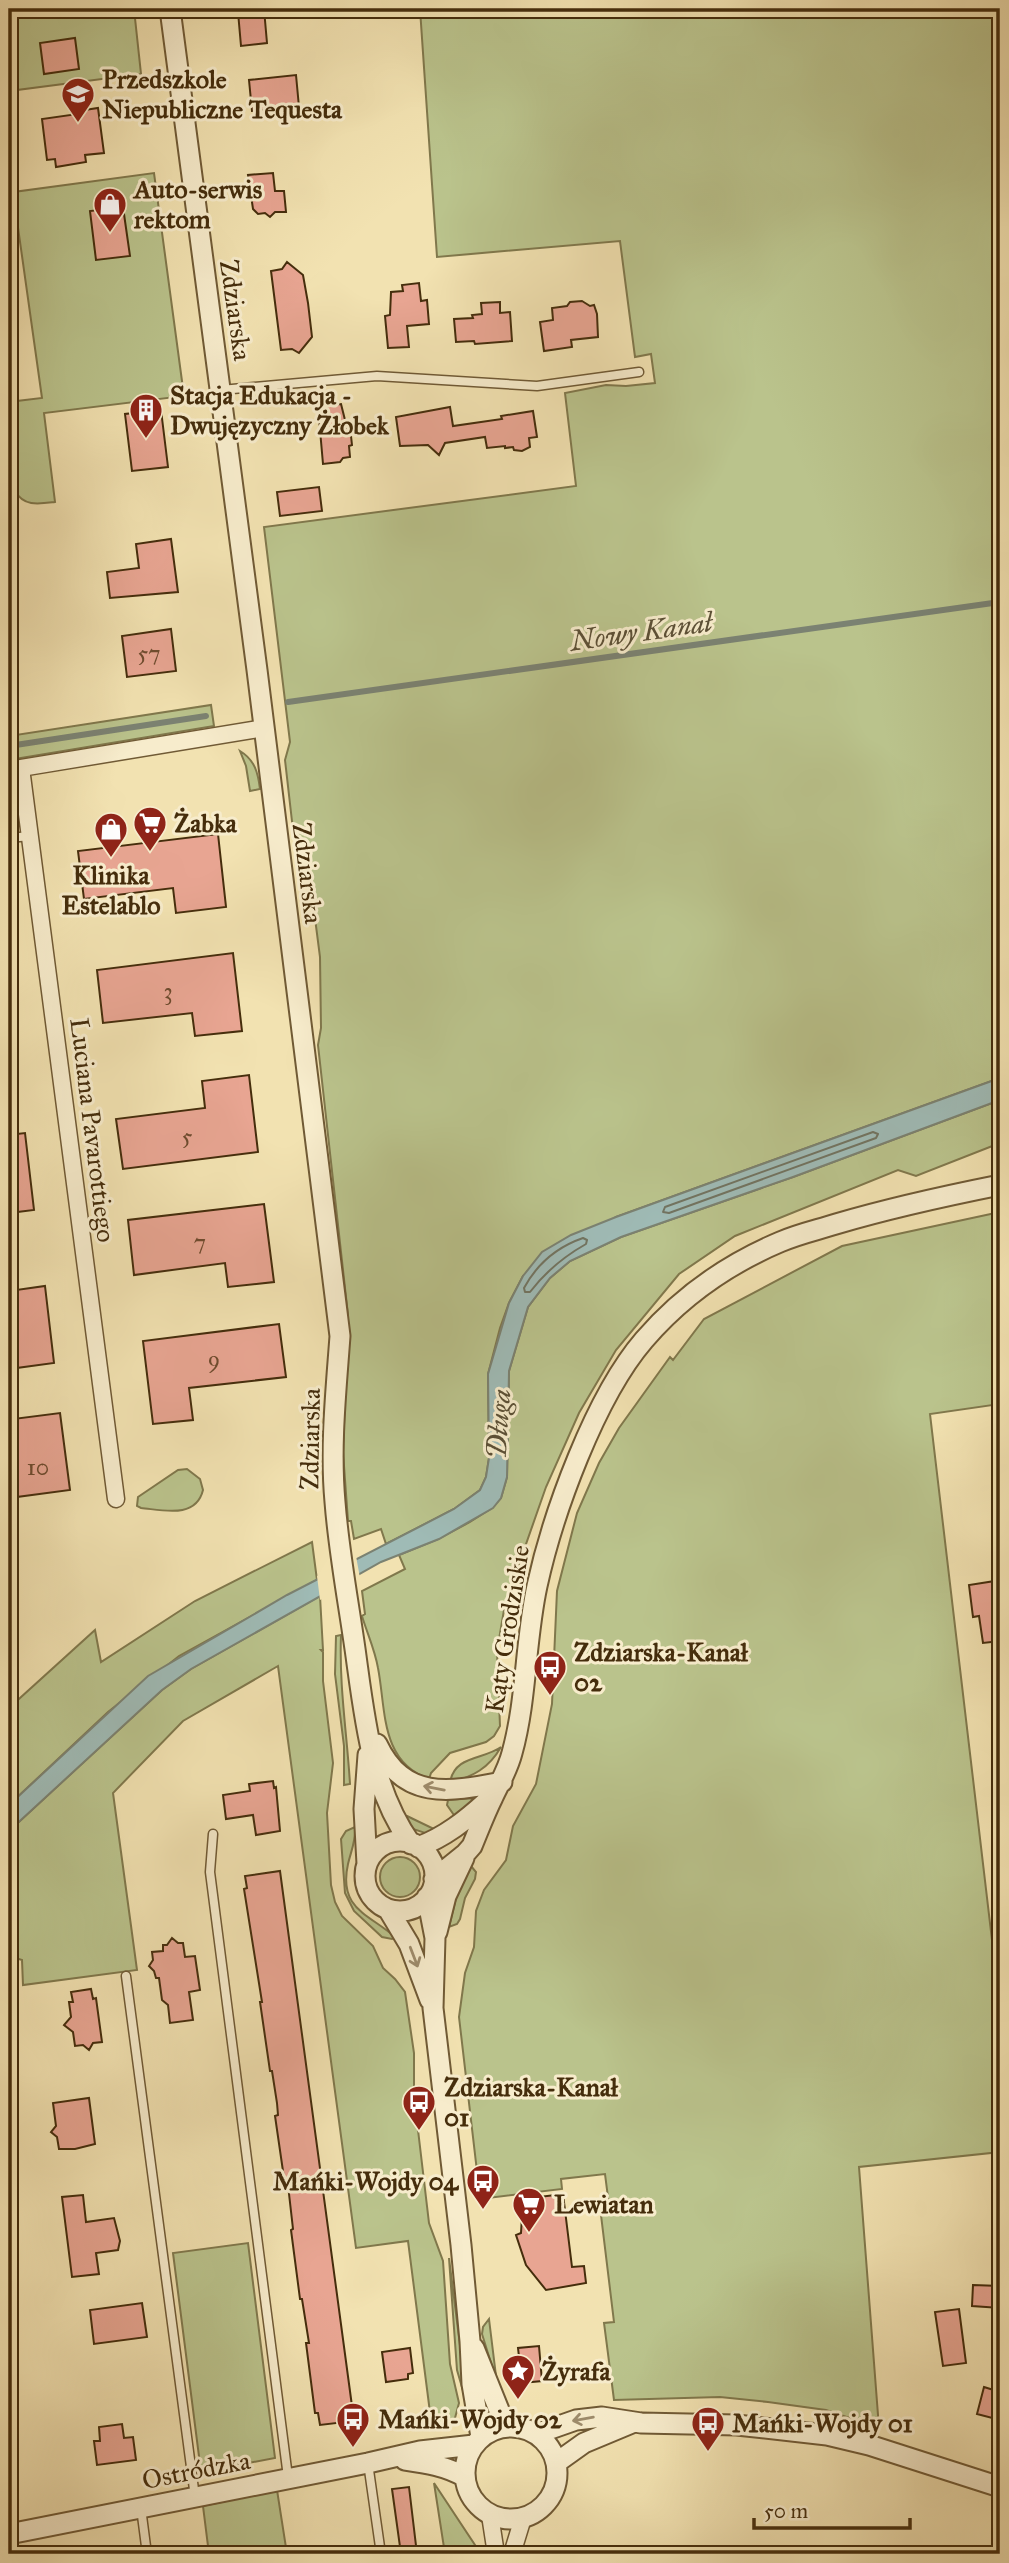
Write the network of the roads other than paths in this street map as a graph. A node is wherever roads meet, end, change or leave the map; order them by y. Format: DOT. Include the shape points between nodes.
graph roads {
  1 [pos="170,9"];
  2 [pos="639,372"];
  3 [pos="221,390"];
  4 [pos="264,728"];
  5 [pos="15,769"];
  6 [pos="30,836"];
  7 [pos="9,838"];
  8 [pos="1000,1185"];
  9 [pos="116,1499"];
  10 [pos="365,1721"];
  11 [pos="369,1744"];
  12 [pos="497,1789"];
  13 [pos="213,1834"];
  14 [pos="415,1845"];
  15 [pos="466,1854"];
  16 [pos="367,1864"];
  17 [pos="431,1888"];
  18 [pos="388,1909"];
  19 [pos="435,1938"];
  20 [pos="126,1976"];
  21 [pos="433,2008"];
  22 [pos="470,2341"];
  23 [pos="632,2423"];
  24 [pos="510,2427"];
  25 [pos="536,2434"];
  26 [pos="477,2441"];
  27 [pos="394,2458"];
  28 [pos="368,2463"];
  29 [pos="556,2463"];
  30 [pos="465,2477"];
  31 [pos="288,2479"];
  32 [pos="1000,2487"];
  33 [pos="195,2497"];
  34 [pos="141,2508"];
  35 [pos="491,2515"];
  36 [pos="523,2518"];
  37 [pos="9,2534"];
  38 [pos="147,2554"];
  39 [pos="381,2554"];
  40 [pos="496,2554"];
  41 [pos="512,2554"];
  1 -- 3 [label="street, Zdziarska"];
  2 -- 3 [label="lane" via="537,386 377,376"];
  3 -- 4 [label="street, Zdziarska"];
  4 -- 5 [label="street"];
  4 -- 10 [label="street, Zdziarska" via="340,1336 335,1501"];
  5 -- 6 [label="street, Luciana Pavarottiego"];
  6 -- 7 [label="lane"];
  6 -- 9 [label="street, Luciana Pavarottiego"];
  8 -- 12 [label="street, Kąty Grodziskie" via="933,1198 782,1240 701,1286 642,1342 596,1419 552,1526 531,1615 517,1734"];
  10 -- 11 [label="street, Zdziarska"];
  12 -- 10 [label="street, one-way" via="446,1791 413,1782 382,1755"];
  11 -- 14 [label="street, Zdziarska" via="387,1804"];
  11 -- 16 [label="street, Zdziarska"];
  12 -- 14 [label="street" via="465,1821 437,1839"];
  12 -- 15 [label="street, Kąty Grodziskie"];
  13 -- 31 [label="lane" via="210,1872"];
  14 -- 16 [label="street" via="401,1842 380,1847"];
  14 -- 17 [label="street" via="431,1861"];
  15 -- 17 [label="street, Kąty Grodziskie"];
  15 -- 19 [label="street" via="446,1896"];
  16 -- 18 [label="street" via="370,1896"];
  17 -- 18 [label="street" via="420,1905 410,1910"];
  17 -- 19 [label="street"];
  18 -- 21 [label="street, one-way" via="409,1944"];
  19 -- 21 [label="street"];
  20 -- 33 [label="lane"];
  21 -- 22 [label="street"];
  22 -- 24 [label="street"];
  22 -- 26 [label="street"];
  23 -- 25 [label="street, one-way" via="587,2418"];
  23 -- 29 [label="street" via="584,2443"];
  23 -- 32 [label="street" via="737,2425 827,2435"];
  24 -- 25 [label="street"];
  24 -- 26 [label="street" via="490,2431"];
  25 -- 29 [label="street"];
  26 -- 27 [label="street, Ostródzka"];
  26 -- 30 [label="street" via="465,2465"];
  27 -- 28 [label="street, Ostródzka"];
  27 -- 30 [label="street, Ostródzka" via="435,2464"];
  28 -- 31 [label="street, Ostródzka"];
  28 -- 39 [label="lane"];
  29 -- 36 [label="street" via="556,2483 548,2501"];
  30 -- 35 [label="street" via="475,2503"];
  31 -- 33 [label="street, Ostródzka"];
  33 -- 34 [label="street, Ostródzka"];
  34 -- 37 [label="street, Ostródzka"];
  34 -- 38 [label="lane"];
  35 -- 36 [label="street"];
  35 -- 40 [label="street"];
  36 -- 41 [label="street"];
}
